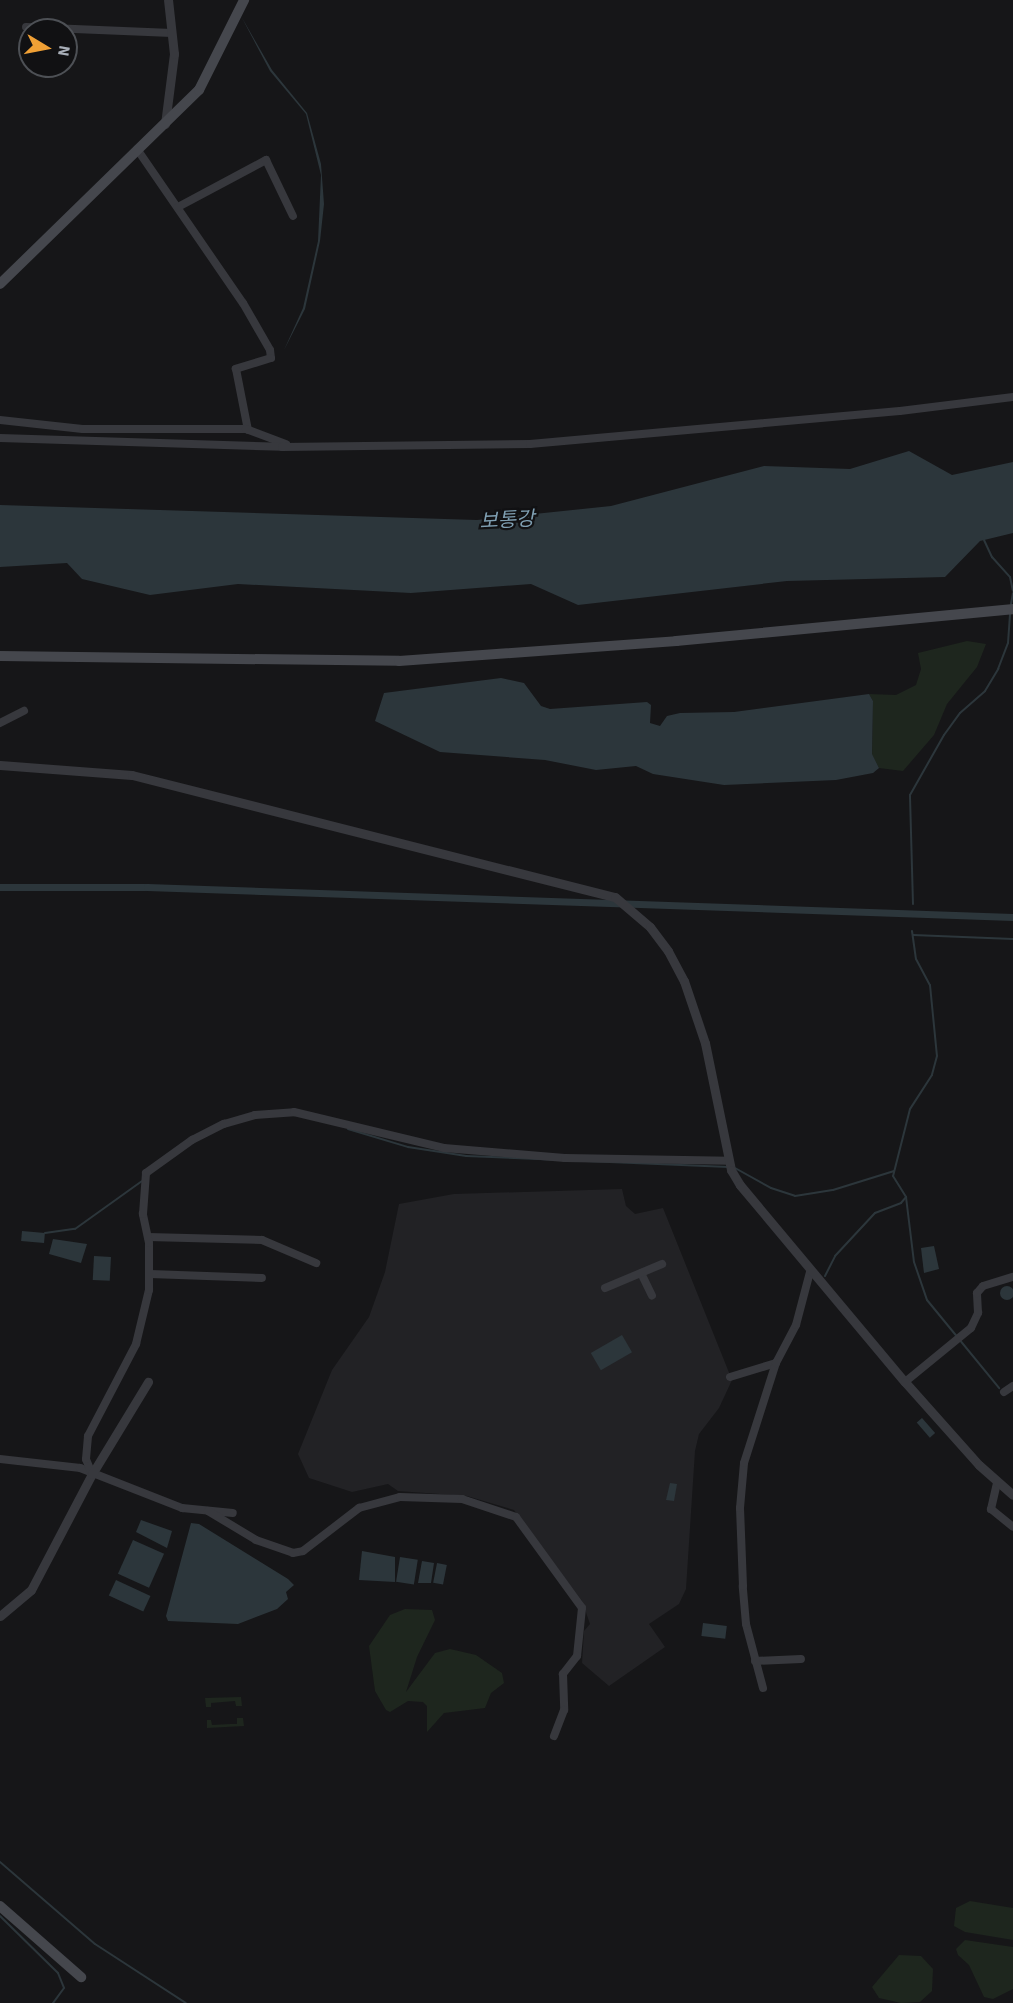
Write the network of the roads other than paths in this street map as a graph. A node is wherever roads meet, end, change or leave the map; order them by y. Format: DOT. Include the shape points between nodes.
graph roads {
  1 [pos="168,0"];
  2 [pos="244,0"];
  3 [pos="78,29"];
  4 [pos="172,33"];
  5 [pos="165,124"];
  6 [pos="137,149"];
  7 [pos="178,207"];
  8 [pos="293,216"];
  9 [pos="0,284"];
  10 [pos="1013,397"];
  11 [pos="0,420"];
  12 [pos="248,430"];
  13 [pos="0,438"];
  14 [pos="291,446"];
  15 [pos="1008,609"];
  16 [pos="0,656"];
  17 [pos="24,711"];
  18 [pos="0,723"];
  19 [pos="0,765"];
  20 [pos="730,1165"];
  21 [pos="148,1237"];
  22 [pos="316,1263"];
  23 [pos="662,1264"];
  24 [pos="810,1272"];
  25 [pos="641,1273"];
  26 [pos="150,1274"];
  27 [pos="1013,1277"];
  28 [pos="262,1278"];
  29 [pos="605,1288"];
  30 [pos="652,1296"];
  31 [pos="776,1363"];
  32 [pos="730,1377"];
  33 [pos="148,1382"];
  34 [pos="905,1382"];
  35 [pos="1013,1386"];
  36 [pos="1004,1392"];
  37 [pos="0,1459"];
  38 [pos="92,1474"];
  39 [pos="998,1483"];
  40 [pos="1013,1495"];
  41 [pos="208,1510"];
  42 [pos="233,1513"];
  43 [pos="1013,1527"];
  44 [pos="0,1616"];
  45 [pos="801,1659"];
  46 [pos="755,1661"];
  47 [pos="762,1688"];
  48 [pos="554,1736"];
  49 [pos="0,1906"];
  50 [pos="81,1977"];
  1 -- 4 [label="street"];
  2 -- 5 [label="main road" via="204,83"];
  3 -- 4 [label="street"];
  4 -- 5 [label="street" via="174,54"];
  5 -- 6 [label="main road"];
  6 -- 7 [label="street"];
  6 -- 9 [label="main road"];
  7 -- 8 [label="street" via="266,160"];
  7 -- 12 [label="street" via="270,350 271,358 236,369"];
  10 -- 14 [label="street" via="551,442"];
  11 -- 12 [label="street" via="83,429"];
  12 -- 14 [label="street"];
  13 -- 14 [label="street"];
  15 -- 16 [label="main road" via="676,641 409,661"];
  17 -- 18 [label="street"];
  19 -- 20 [label="street" via="132,775 602,892 650,927 684,981 705,1043"];
  20 -- 21 [label="street" via="565,1158 430,1146 302,1113 271,1112 224,1124 192,1140 146,1173 143,1214"];
  20 -- 24 [label="street"];
  21 -- 22 [label="street" via="262,1240"];
  21 -- 26 [label="street"];
  23 -- 25 [label="street"];
  24 -- 31 [label="street" via="796,1325"];
  24 -- 34 [label="street"];
  25 -- 29 [label="street"];
  25 -- 30 [label="street"];
  26 -- 28 [label="street"];
  26 -- 38 [label="street" via="136,1344 88,1436 86,1459"];
  27 -- 34 [label="street" via="983,1286 977,1293 978,1313 971,1328"];
  31 -- 32 [label="street"];
  31 -- 46 [label="street" via="747,1453 740,1508 742,1586"];
  33 -- 38 [label="street"];
  34 -- 39 [label="street"];
  35 -- 36 [label="street"];
  37 -- 38 [label="street" via="80,1468"];
  38 -- 41 [label="street" via="182,1508"];
  38 -- 44 [label="street" via="31,1590"];
  39 -- 40 [label="street"];
  39 -- 43 [label="street" via="991,1509"];
  41 -- 42 [label="street"];
  41 -- 48 [label="street" via="256,1540 293,1553 303,1551 359,1508 399,1497 462,1499 516,1517 582,1608 577,1656 563,1674 564,1710"];
  45 -- 46 [label="street"];
  46 -- 47 [label="street"];
  49 -- 50 [label="main road"];
}
